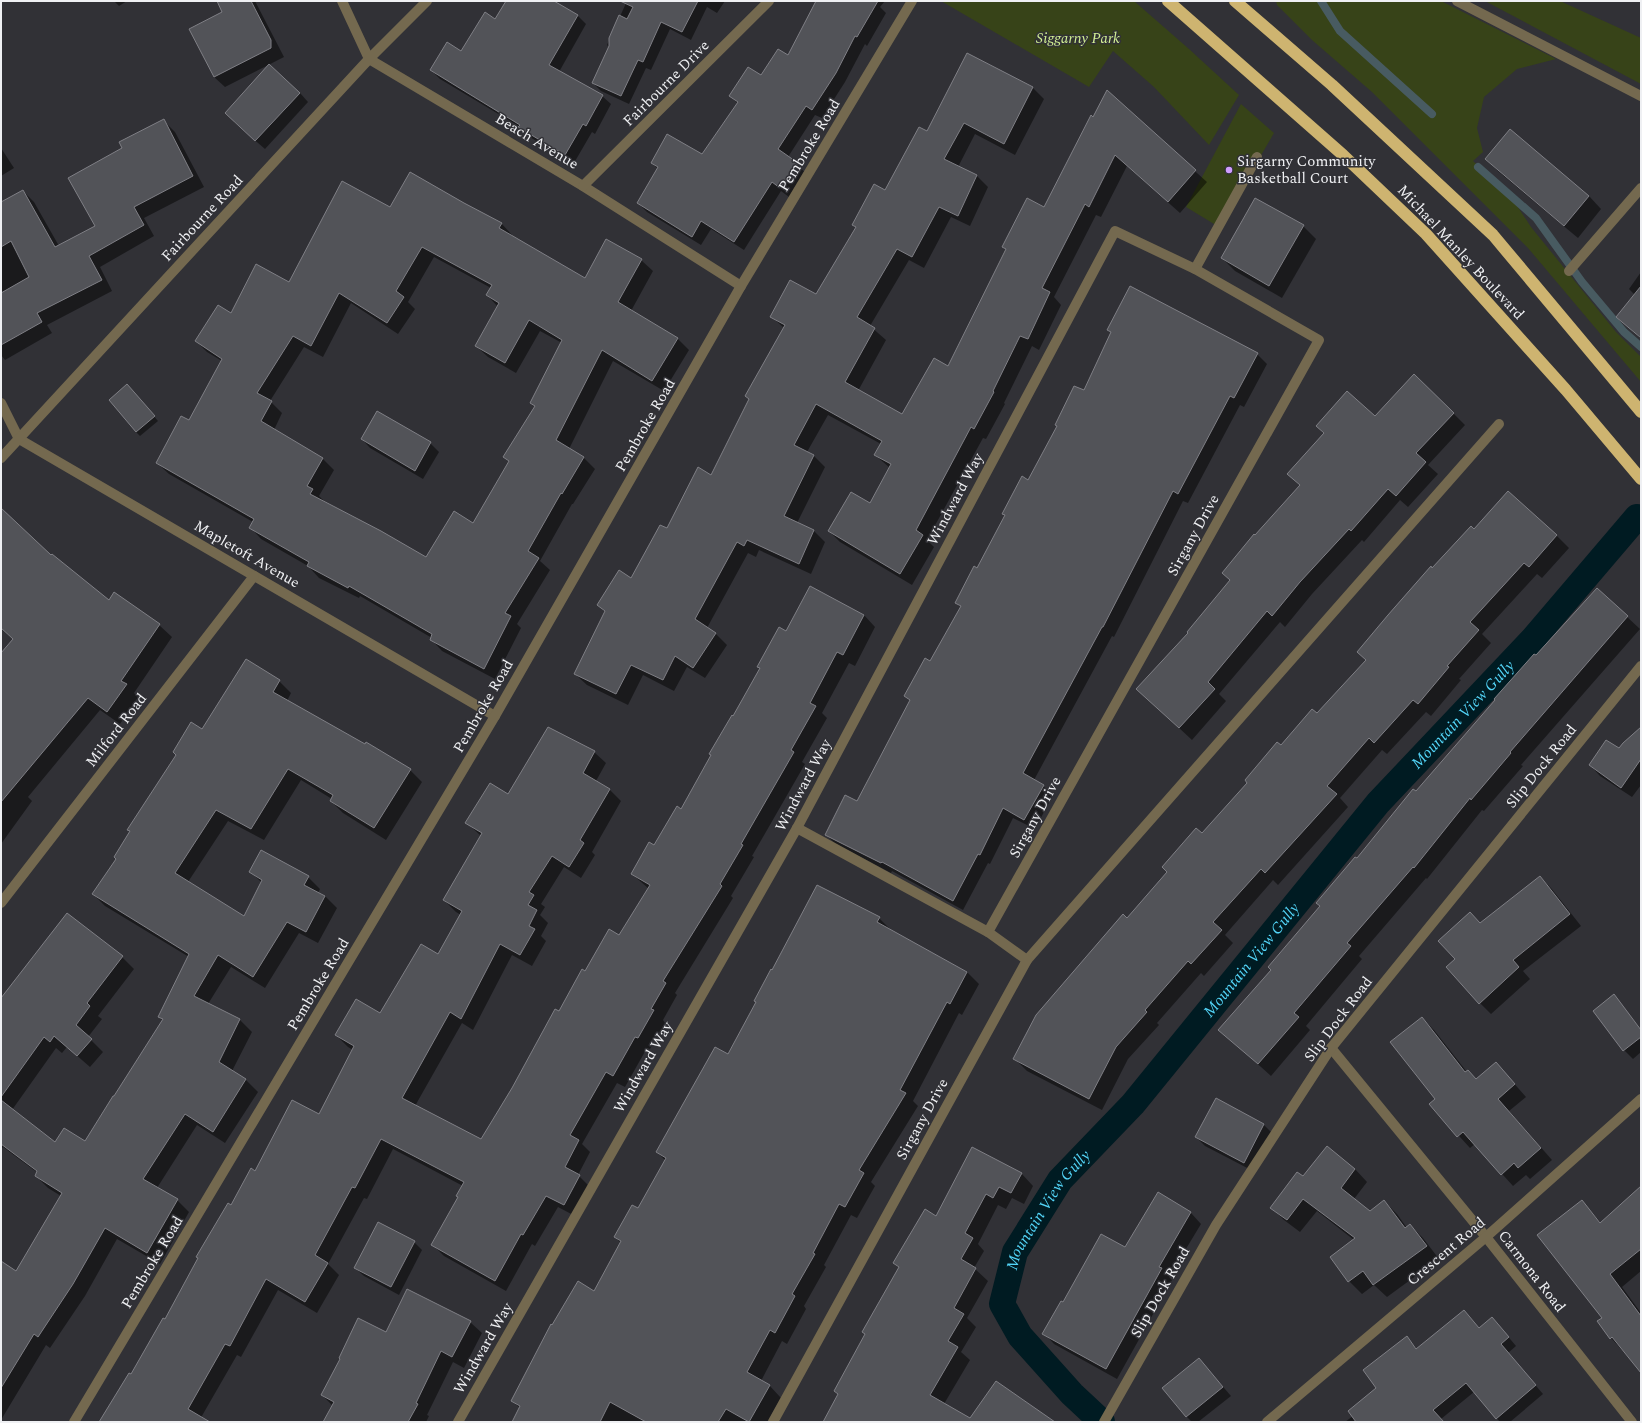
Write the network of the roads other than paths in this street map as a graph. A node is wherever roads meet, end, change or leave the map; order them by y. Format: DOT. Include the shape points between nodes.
graph roads {
  1 [pos="342,1"];
  2 [pos="427,1"];
  3 [pos="769,1"];
  4 [pos="912,1"];
  5 [pos="1168,1"];
  6 [pos="1235,1"];
  7 [pos="1457,1"];
  8 [pos="369,59"];
  9 [pos="1641,96"];
  10 [pos="1257,157"];
  11 [pos="583,186"];
  12 [pos="1641,188"];
  13 [pos="1195,269"];
  14 [pos="1569,271"];
  15 [pos="742,286"];
  16 [pos="1,404"];
  17 [pos="1641,412"];
  18 [pos="1499,424"];
  19 [pos="19,439"];
  20 [pos="1,458"];
  21 [pos="1641,479"];
  22 [pos="254,576"];
  23 [pos="1641,666"];
  24 [pos="495,716"];
  25 [pos="797,828"];
  26 [pos="1,903"];
  27 [pos="988,932"];
  28 [pos="1027,960"];
  29 [pos="1331,1048"];
  30 [pos="1641,1099"];
  31 [pos="1486,1237"];
  32 [pos="74,1422"];
  33 [pos="458,1422"];
  34 [pos="773,1422"];
  35 [pos="1104,1422"];
  36 [pos="1267,1422"];
  37 [pos="1632,1422"];
  1 -- 8 [label="street"];
  2 -- 8 [label="street, Fairbourne Road"];
  3 -- 11 [label="street, Fairbourne Drive"];
  4 -- 15 [label="street, Pembroke Road"];
  5 -- 21 [label="highway, Michael Manley Boulevard" via="1343,155 1426,234 1566,390"];
  6 -- 17 [label="highway, Michael Manley Boulevard" via="1332,85 1493,235"];
  7 -- 9 [label="street"];
  8 -- 11 [label="street, Beach Avenue"];
  8 -- 19 [label="street, Fairbourne Road"];
  10 -- 13 [label="street"];
  11 -- 15 [label="street, Beach Avenue"];
  12 -- 14 [label="street"];
  13 -- 25 [label="street, Windward Way" via="1115,231"];
  13 -- 27 [label="street, Sirgany Drive" via="1319,340"];
  15 -- 24 [label="street, Pembroke Road"];
  16 -- 19 [label="street"];
  18 -- 28 [label="street, Sirgany Drive"];
  19 -- 20 [label="street, Fairbourne Road"];
  19 -- 22 [label="street, Mapletoft Avenue"];
  22 -- 24 [label="street, Mapletoft Avenue"];
  22 -- 26 [label="street, Milford Road"];
  23 -- 29 [label="street, Slip Dock Road"];
  24 -- 32 [label="street, Pembroke Road"];
  25 -- 27 [label="street"];
  25 -- 33 [label="street, Windward Way"];
  27 -- 28 [label="street"];
  28 -- 34 [label="street, Sirgany Drive"];
  29 -- 31 [label="street, Carmona Road"];
  29 -- 35 [label="street, Slip Dock Road" via="1216,1225"];
  30 -- 31 [label="street, Crescent Road"];
  31 -- 36 [label="street, Crescent Road"];
  31 -- 37 [label="street, Carmona Road"];
}
